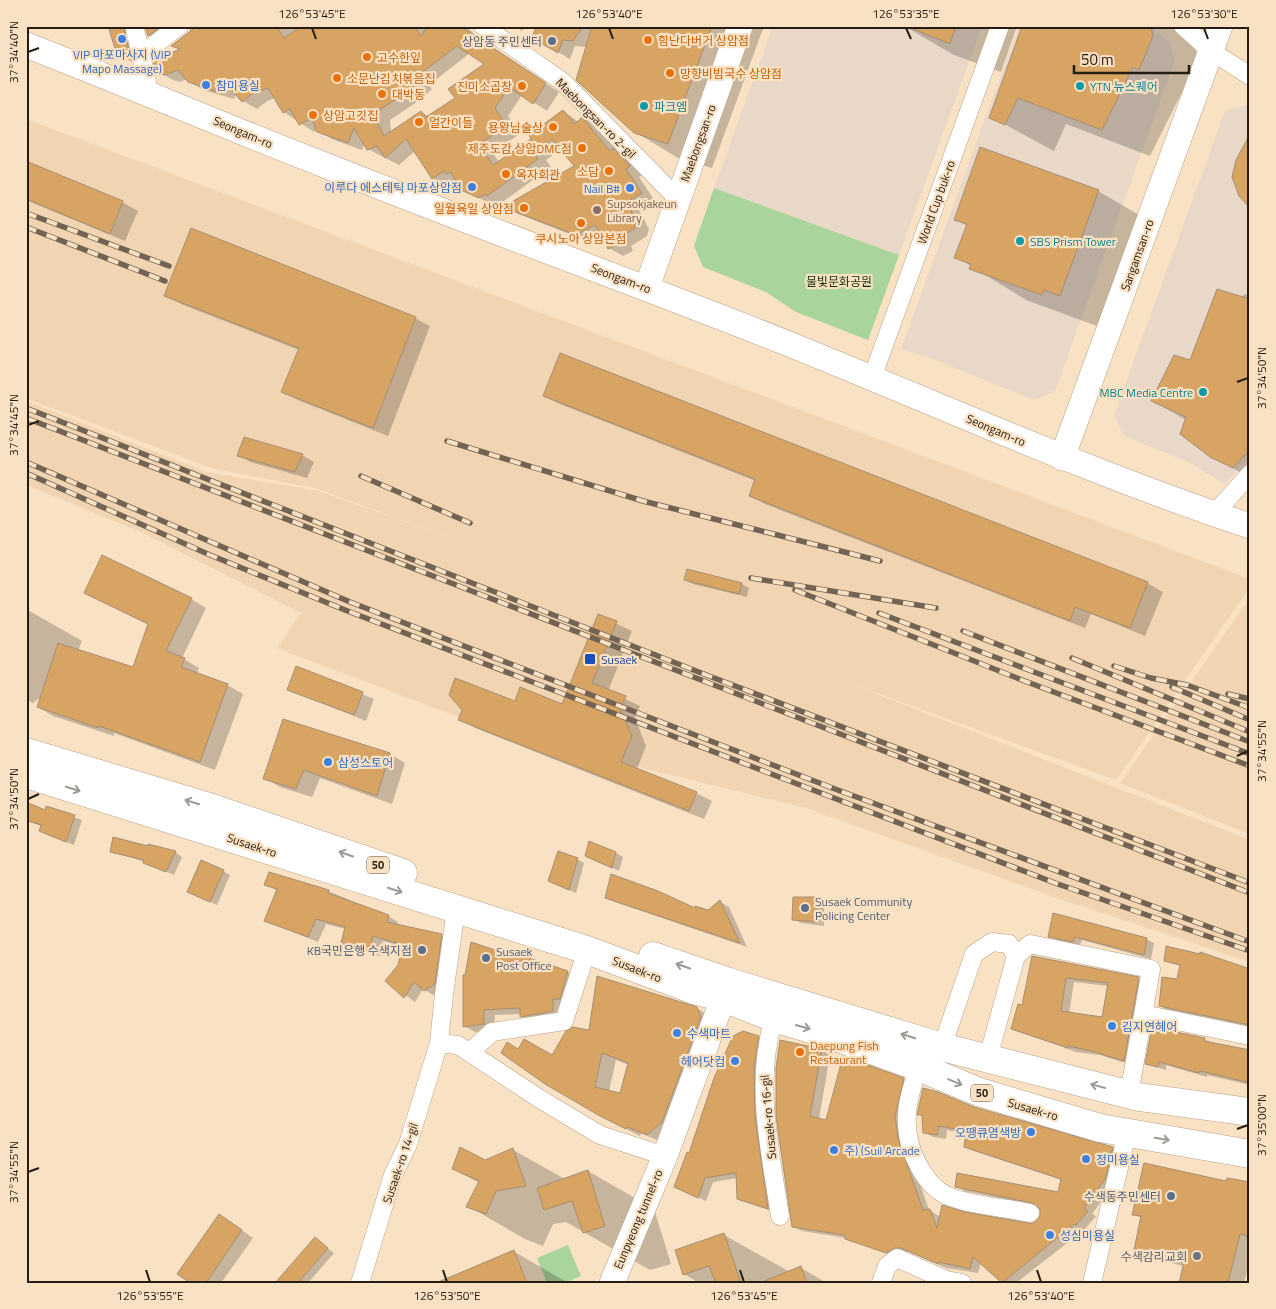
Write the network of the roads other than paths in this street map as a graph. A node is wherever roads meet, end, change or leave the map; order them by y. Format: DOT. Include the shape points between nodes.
graph roads {
  1 [pos="134,26"];
  2 [pos="180,26"];
  3 [pos="483,26"];
  4 [pos="740,26"];
  5 [pos="1000,26"];
  6 [pos="1183,26"];
  7 [pos="1220,26"];
  8 [pos="26,46"];
  9 [pos="1211,51"];
  10 [pos="141,56"];
  11 [pos="1250,76"];
  12 [pos="149,92"];
  13 [pos="678,199"];
  14 [pos="647,287"];
  15 [pos="872,378"];
  16 [pos="1062,458"];
  17 [pos="1250,474"];
  18 [pos="1214,514"];
  19 [pos="1250,526"];
  20 [pos="26,752"];
  21 [pos="26,774"];
  22 [pos="146,800"];
  23 [pos="456,909"];
  24 [pos="587,950"];
  25 [pos="1016,956"];
  26 [pos="727,990"];
  27 [pos="1143,1014"];
  28 [pos="774,1018"];
  29 [pos="1250,1036"];
  30 [pos="439,1043"];
  31 [pos="942,1047"];
  32 [pos="470,1052"];
  33 [pos="988,1058"];
  34 [pos="919,1067"];
  35 [pos="1129,1094"];
  36 [pos="1250,1112"];
  37 [pos="1127,1133"];
  38 [pos="1250,1154"];
  39 [pos="665,1156"];
  40 [pos="1030,1213"];
  41 [pos="780,1216"];
  42 [pos="360,1283"];
  43 [pos="612,1283"];
  44 [pos="881,1283"];
  45 [pos="962,1283"];
  46 [pos="1092,1283"];
  1 -- 10 [label="street"];
  2 -- 10 [label="street"];
  3 -- 13 [label="street, Maebongsan-ro 2-gil" via="563,82"];
  4 -- 13 [label="main road, Maebongsan-ro"];
  5 -- 15 [label="street, World Cup buk-ro"];
  6 -- 9 [label="street"];
  7 -- 9 [label="main road, Sangamsan-ro"];
  8 -- 12 [label="main road, Seongam-ro"];
  9 -- 11 [label="street"];
  9 -- 16 [label="main road, Sangamsan-ro"];
  10 -- 12 [label="street"];
  12 -- 14 [label="main road, Seongam-ro" via="327,166"];
  13 -- 14 [label="main road, Maebongsan-ro"];
  14 -- 15 [label="main road, Seongam-ro"];
  15 -- 16 [label="main road, Seongam-ro"];
  16 -- 18 [label="main road, Seongam-ro"];
  17 -- 18 [label="street"];
  18 -- 19 [label="main road, Seongam-ro"];
  20 -- 22 [label="main road, Susaek-ro / 50"];
  21 -- 22 [label="main road, Susaek-ro / 50, one-way"];
  22 -- 23 [label="main road, Susaek-ro / 50, one-way"];
  26 -- 22 [label="main road, Susaek-ro / 50, one-way" via="212,808"];
  23 -- 24 [label="main road, Susaek-ro / 50"];
  23 -- 30 [label="street, Susaek-ro 14-gil"];
  24 -- 26 [label="main road, Susaek-ro / 50" via="694,990"];
  24 -- 32 [label="street" via="564,1021 492,1032"];
  25 -- 27 [label="street" via="1030,944 1151,969"];
  25 -- 31 [label="street" via="1009,944 992,942 974,954"];
  25 -- 33 [label="street"];
  26 -- 28 [label="main road, Susaek-ro / 50"];
  31 -- 26 [label="main road, Susaek-ro / 50, one-way"];
  26 -- 39 [label="main road, Eunpyeong tunnel-ro"];
  27 -- 29 [label="street"];
  27 -- 35 [label="street"];
  28 -- 34 [label="main road, Susaek-ro / 50, one-way"];
  28 -- 41 [label="street, Susaek-ro 16-gil" via="766,1044 763,1074"];
  30 -- 32 [label="street" via="458,1045"];
  30 -- 42 [label="street, Susaek-ro 14-gil"];
  31 -- 33 [label="main road, Susaek-ro / 50"];
  32 -- 39 [label="street, Eunpyeong tunnel-ro" via="600,1135"];
  35 -- 33 [label="main road, Susaek-ro / 50, one-way"];
  34 -- 37 [label="main road, Susaek-ro / 50, one-way" via="979,1092"];
  34 -- 40 [label="street" via="910,1089 907,1127 914,1156 926,1178 947,1196"];
  35 -- 36 [label="main road, Susaek-ro / 50"];
  37 -- 38 [label="main road, Susaek-ro / 50, one-way"];
  37 -- 46 [label="street"];
  39 -- 43 [label="main road, Eunpyeong tunnel-ro"];
  44 -- 45 [label="street" via="887,1266 896,1258 946,1280"];
}
